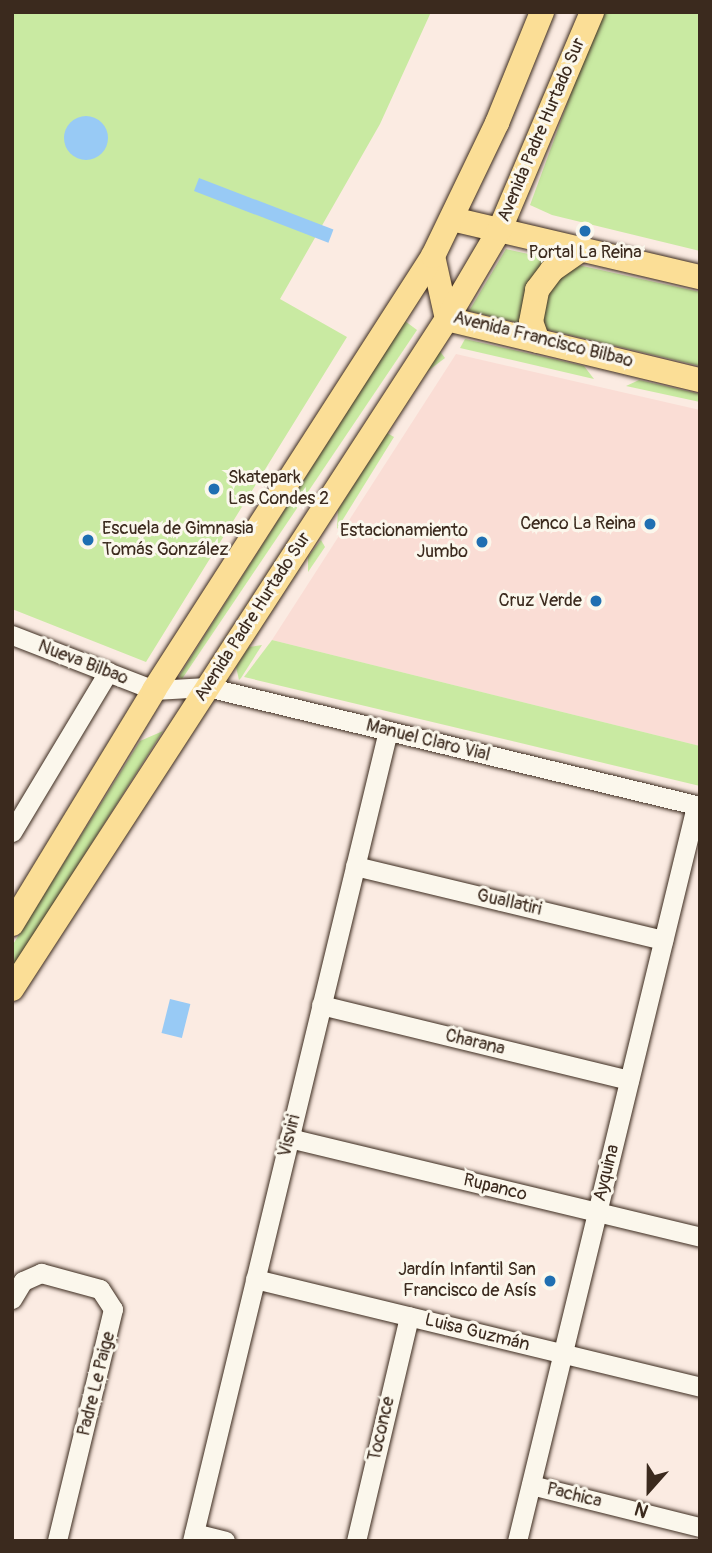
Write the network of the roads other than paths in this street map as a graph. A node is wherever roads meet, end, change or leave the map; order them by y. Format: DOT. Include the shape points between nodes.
graph roads {
  1 [pos="542,12"];
  2 [pos="592,12"];
  3 [pos="452,219"];
  4 [pos="500,229"];
  5 [pos="581,250"];
  6 [pos="433,256"];
  7 [pos="700,277"];
  8 [pos="447,319"];
  9 [pos="538,341"];
  10 [pos="700,380"];
  11 [pos="12,635"];
  12 [pos="108,672"];
  13 [pos="208,687"];
  14 [pos="154,690"];
  15 [pos="387,731"];
  16 [pos="698,806"];
  17 [pos="12,832"];
  18 [pos="355,866"];
  19 [pos="12,924"];
  20 [pos="663,940"];
  21 [pos="12,989"];
  22 [pos="321,1005"];
  23 [pos="629,1080"];
  24 [pos="289,1138"];
  25 [pos="597,1213"];
  26 [pos="700,1237"];
  27 [pos="255,1279"];
  28 [pos="12,1298"];
  29 [pos="409,1317"];
  30 [pos="563,1354"];
  31 [pos="700,1387"];
  32 [pos="531,1486"];
  33 [pos="700,1527"];
  34 [pos="193,1537"];
  35 [pos="57,1541"];
  36 [pos="225,1541"];
  37 [pos="356,1541"];
  38 [pos="517,1541"];
  1 -- 3 [label="main road"];
  2 -- 4 [label="main road, Avenida Padre Hurtado Sur"];
  3 -- 4 [label="main road"];
  3 -- 6 [label="main road"];
  4 -- 5 [label="main road"];
  4 -- 8 [label="main road, Avenida Padre Hurtado Sur"];
  5 -- 7 [label="main road"];
  5 -- 9 [label="main road" via="552,270 537,290 531,322"];
  6 -- 8 [label="main road, Avenida Francisco Bilbao"];
  6 -- 14 [label="main road"];
  8 -- 9 [label="main road, Avenida Francisco Bilbao"];
  8 -- 13 [label="main road, Avenida Padre Hurtado Sur"];
  9 -- 10 [label="main road, Avenida Francisco Bilbao"];
  11 -- 12 [label="street, Nueva Bilbao"];
  12 -- 14 [label="street, Nueva Bilbao"];
  12 -- 17 [label="street"];
  13 -- 14 [label="street, Manuel Claro Vial"];
  13 -- 15 [label="street, Manuel Claro Vial"];
  13 -- 21 [label="main road, Avenida Padre Hurtado Sur"];
  14 -- 19 [label="main road"];
  15 -- 16 [label="street, Manuel Claro Vial"];
  15 -- 18 [label="street, Visviri"];
  16 -- 20 [label="street, Ayquina"];
  18 -- 20 [label="street, Guallatiri"];
  18 -- 22 [label="street, Visviri"];
  20 -- 23 [label="street, Ayquina"];
  22 -- 23 [label="street, Charana"];
  22 -- 24 [label="street, Visviri"];
  23 -- 25 [label="street, Ayquina"];
  24 -- 25 [label="street, Rupanco"];
  24 -- 27 [label="street, Visviri"];
  25 -- 26 [label="street, Rupanco"];
  25 -- 30 [label="street, Ayquina"];
  27 -- 29 [label="street, Luisa Guzmán"];
  27 -- 34 [label="street, Visviri"];
  28 -- 35 [label="street, Padre Le Paige" via="23,1281 41,1273 100,1289 113,1309"];
  29 -- 30 [label="street, Luisa Guzmán"];
  29 -- 37 [label="street, Toconce"];
  30 -- 31 [label="street, Luisa Guzmán"];
  30 -- 32 [label="street, Ayquina"];
  32 -- 33 [label="street, Pachica"];
  32 -- 38 [label="street, Ayquina"];
  34 -- 36 [label="street"];
}
